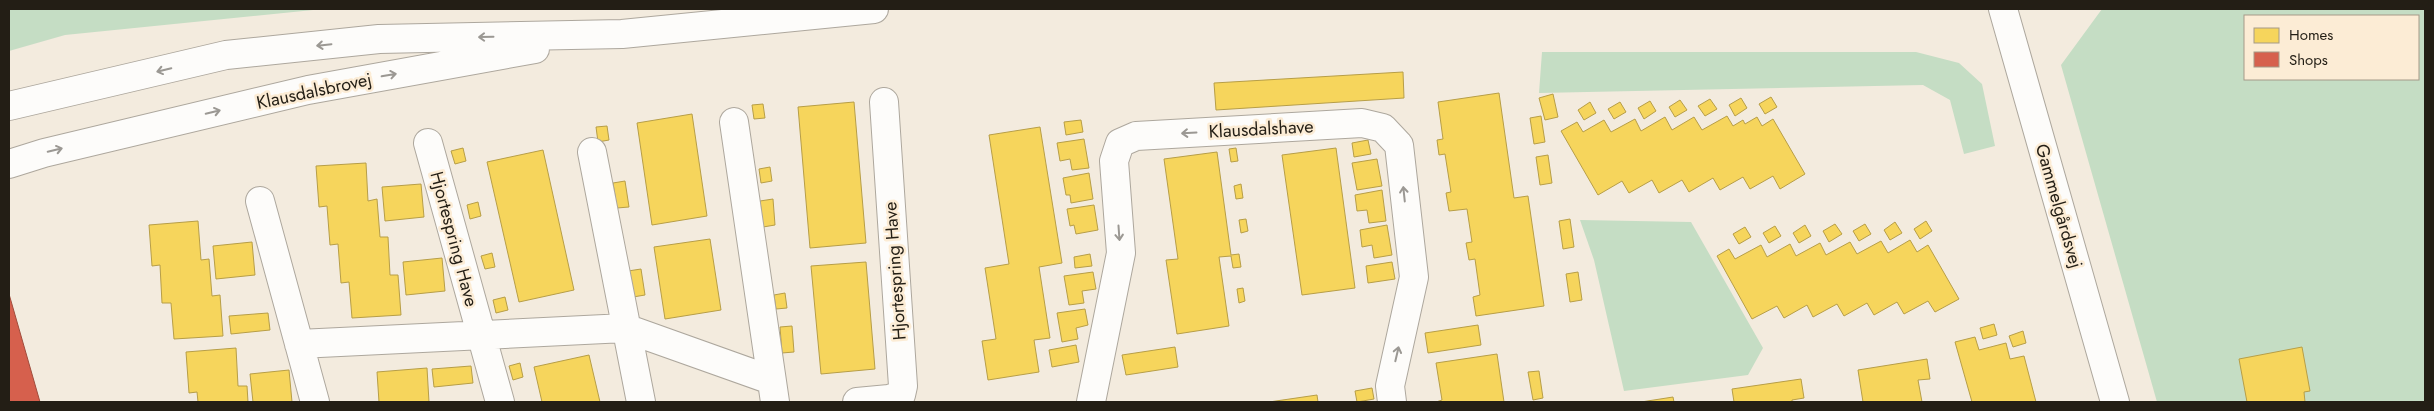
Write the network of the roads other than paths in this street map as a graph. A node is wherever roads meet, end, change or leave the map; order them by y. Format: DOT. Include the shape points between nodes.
graph roads {
  1 [pos="874,9"];
  2 [pos="2003,9"];
  3 [pos="622,34"];
  4 [pos="884,102"];
  5 [pos="9,106"];
  6 [pos="734,122"];
  7 [pos="428,143"];
  8 [pos="592,152"];
  9 [pos="9,164"];
  10 [pos="260,201"];
  11 [pos="625,328"];
  12 [pos="480,335"];
  13 [pos="299,344"];
  14 [pos="773,391"];
  15 [pos="315,402"];
  16 [pos="500,402"];
  17 [pos="641,402"];
  18 [pos="857,402"];
  19 [pos="1091,402"];
  20 [pos="1392,402"];
  21 [pos="2114,402"];
  1 -- 3 [label="street, Klausdalsbrovej"];
  2 -- 21 [label="street, Gammelgårdsvej"];
  3 -- 5 [label="street, Klausdalsbrovej, one-way" via="380,39 226,55"];
  9 -- 3 [label="street, Klausdalsbrovej, one-way" via="308,90"];
  4 -- 18 [label="street, Hjortespring Have" via="903,386 901,395"];
  6 -- 14 [label="street"];
  7 -- 12 [label="street, Hjortespring Have"];
  8 -- 11 [label="street"];
  10 -- 13 [label="street"];
  11 -- 12 [label="street"];
  11 -- 14 [label="street"];
  11 -- 17 [label="street"];
  12 -- 13 [label="street"];
  12 -- 16 [label="street, Hjortespring Have"];
  13 -- 15 [label="street"];
  20 -- 19 [label="street, Klausdalshave, one-way" via="1390,386 1414,277 1399,144 1382,128 1362,124 1136,136 1120,143 1114,161 1121,253"];
}
